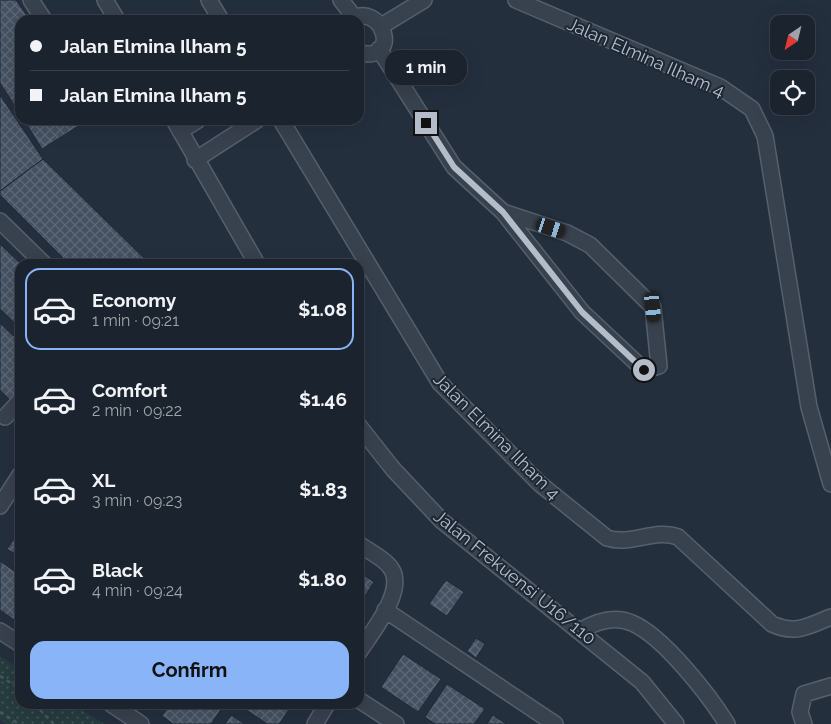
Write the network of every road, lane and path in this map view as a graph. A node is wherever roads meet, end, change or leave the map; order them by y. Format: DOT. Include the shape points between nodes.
graph roads {
  1 [pos="31,0"];
  2 [pos="105,0"];
  3 [pos="210,0"];
  4 [pos="341,0"];
  5 [pos="424,0"];
  6 [pos="516,0"];
  7 [pos="41,15"];
  8 [pos="114,15"];
  9 [pos="218,15"];
  10 [pos="350,15"];
  11 [pos="358,15"];
  12 [pos="383,24"];
  13 [pos="379,49"];
  14 [pos="364,54"];
  15 [pos="249,125"];
  16 [pos="284,125"];
  17 [pos="177,126"];
  18 [pos="195,160"];
  19 [pos="503,212"];
  20 [pos="0,221"];
  21 [pos="39,259"];
  22 [pos="254,259"];
  23 [pos="15,405"];
  24 [pos="2,417"];
  25 [pos="364,432"];
  26 [pos="15,484"];
  27 [pos="831,484"];
  28 [pos="0,506"];
  29 [pos="364,548"];
  30 [pos="385,610"];
  31 [pos="831,617"];
  32 [pos="0,631"];
  33 [pos="580,631"];
  34 [pos="15,641"];
  35 [pos="364,644"];
  36 [pos="0,676"];
  37 [pos="15,686"];
  38 [pos="831,686"];
  39 [pos="364,703"];
  40 [pos="39,709"];
  41 [pos="118,709"];
  42 [pos="324,709"];
  43 [pos="0,712"];
  44 [pos="19,724"];
  45 [pos="54,724"];
  46 [pos="141,724"];
  47 [pos="315,724"];
  48 [pos="396,724"];
  49 [pos="555,724"];
  50 [pos="676,724"];
  51 [pos="727,724"];
  52 [pos="804,724"];
  1 -- 7 [label="street"];
  2 -- 8 [label="street"];
  3 -- 9 [label="street"];
  4 -- 10 [label="street"];
  5 -- 12 [label="street"];
  6 -- 27 [label="street, Jalan Elmina Ilham 4" via="720,87 752,109 765,136 809,407"];
  11 -- 12 [label="street" via="373,16"];
  12 -- 13 [label="street" via="385,37"];
  13 -- 14 [label="street"];
  13 -- 19 [label="street" via="454,167"];
  15 -- 18 [label="street"];
  16 -- 31 [label="street, Jalan Elmina Ilham 4" via="440,383 540,484 607,538 618,542 668,533 678,537 772,624 796,630"];
  17 -- 18 [label="street"];
  18 -- 22 [label="street"];
  19 -- 19 [label="street" via="567,233 590,245 653,307 659,366 644,370 582,312"];
  20 -- 21 [label="street"];
  23 -- 24 [label="street"];
  25 -- 33 [label="street, Jalan Frekuensi U16/110" via="442,521"];
  26 -- 28 [label="street"];
  29 -- 30 [label="street" via="390,567 395,578 394,594"];
  30 -- 35 [label="street"];
  30 -- 49 [label="street"];
  32 -- 34 [label="street"];
  33 -- 50 [label="street, Jalan Frekuensi U16/110" via="642,682"];
  33 -- 51 [label="street" via="594,622 607,620 631,622 639,627 671,654"];
  36 -- 37 [label="path"];
  38 -- 52 [label="street" via="804,694 800,712"];
  39 -- 48 [label="street"];
  40 -- 45 [label="path"];
  41 -- 46 [label="street"];
  42 -- 47 [label="street"];
  43 -- 44 [label="path"];
}
